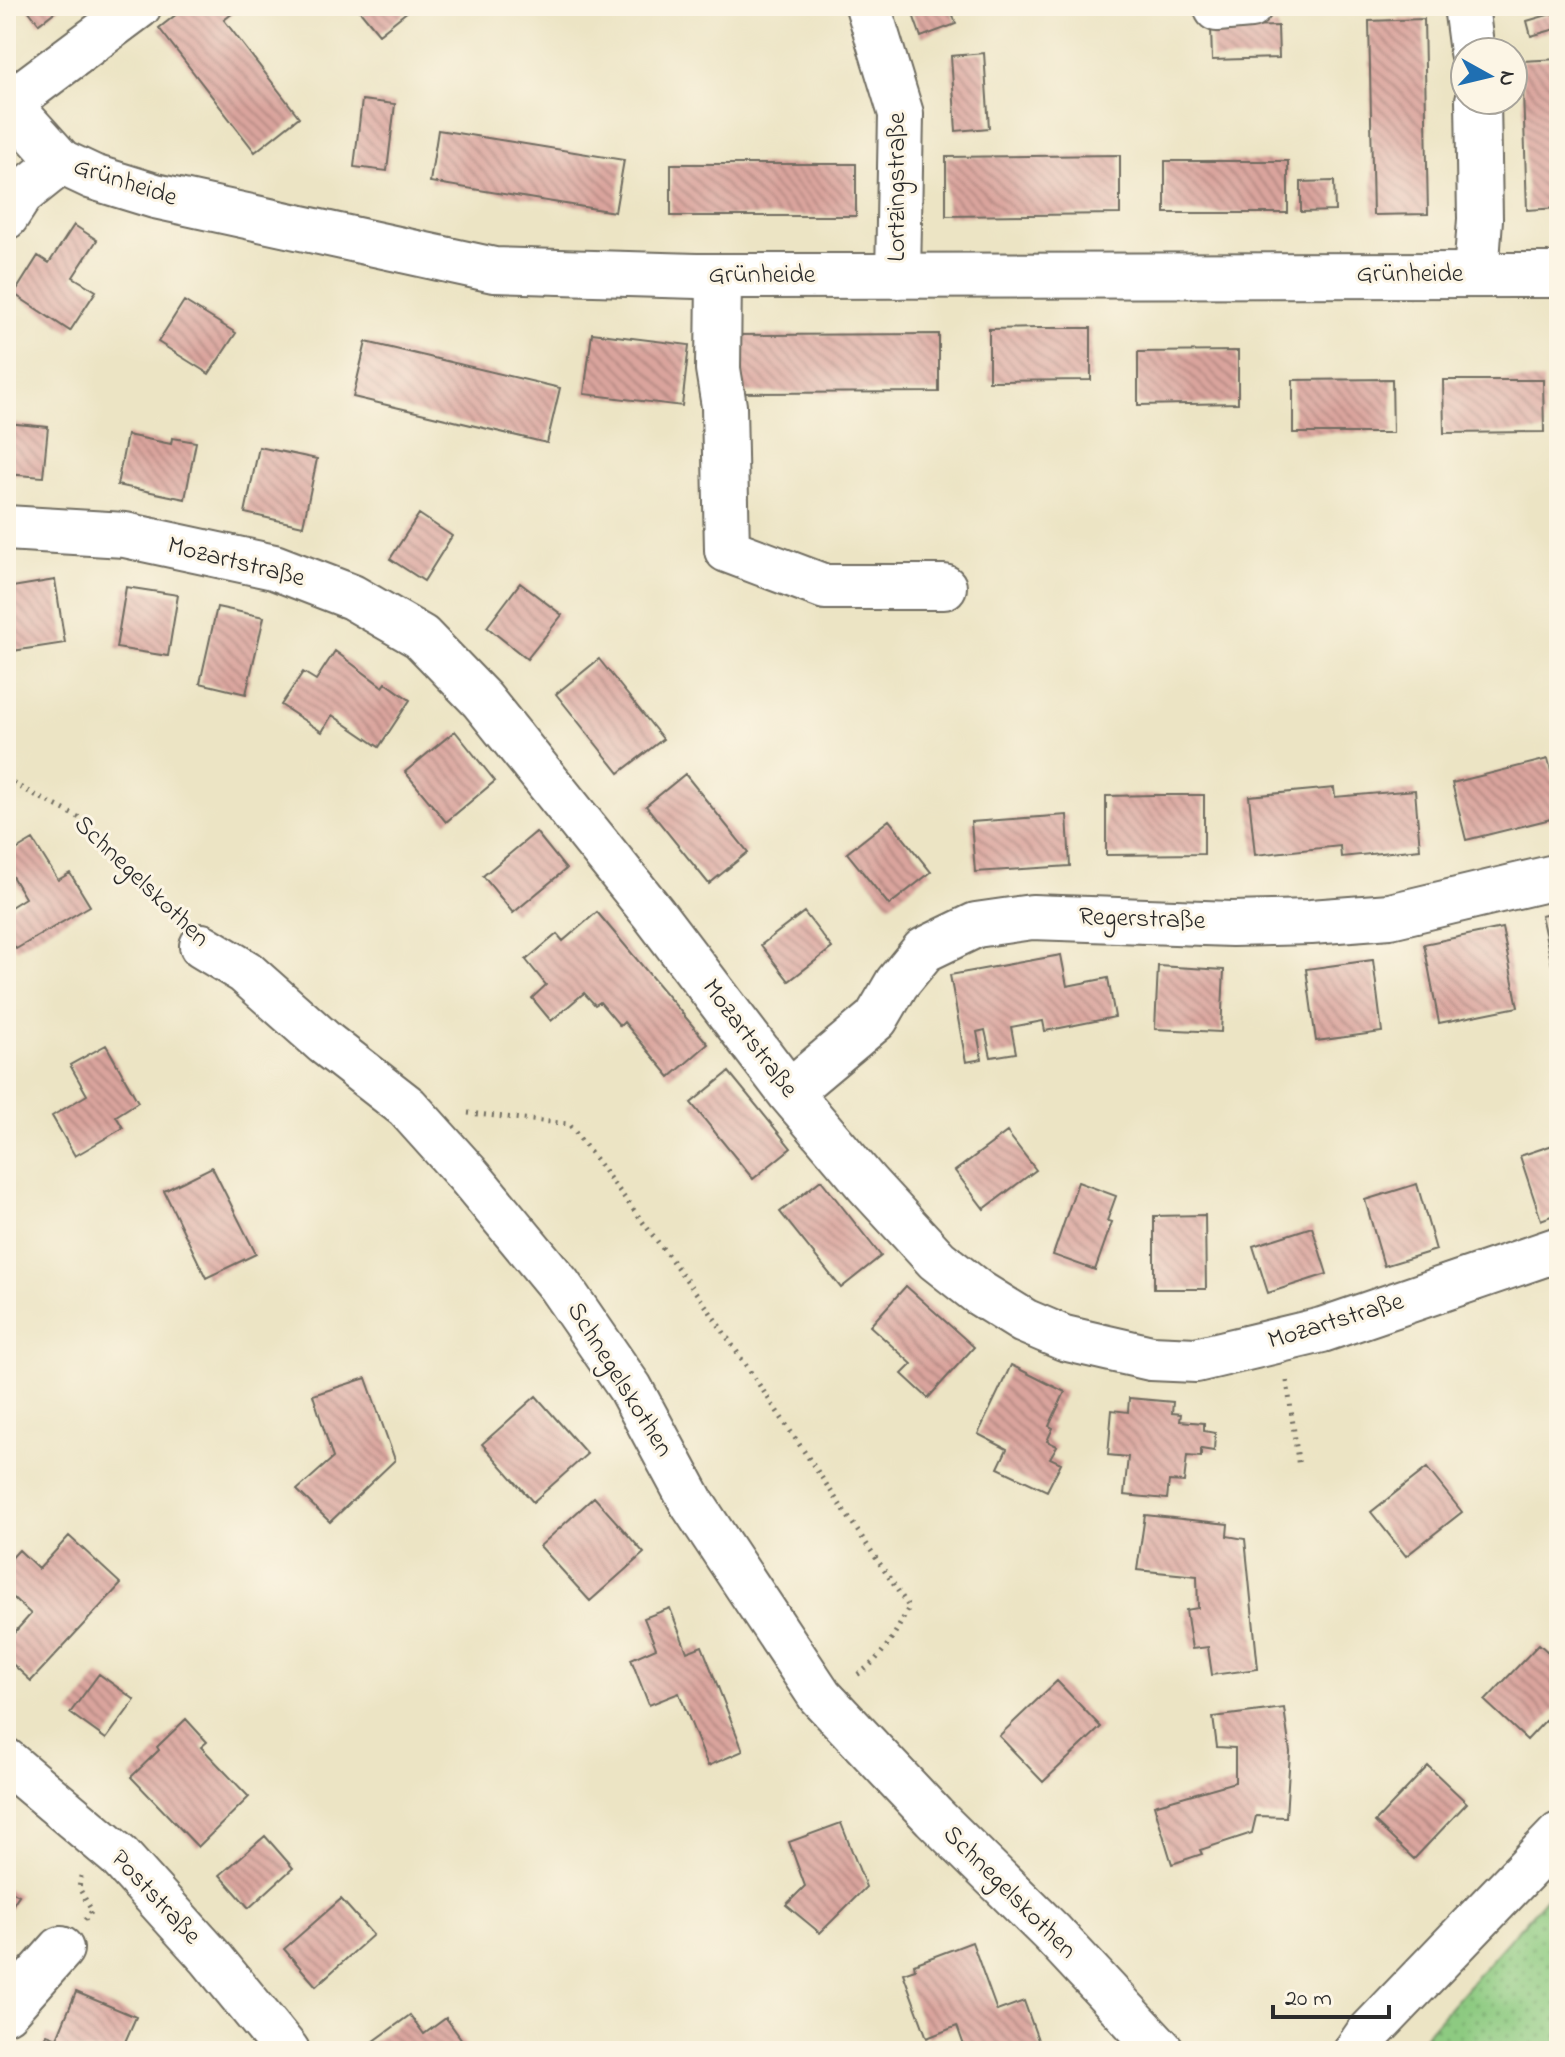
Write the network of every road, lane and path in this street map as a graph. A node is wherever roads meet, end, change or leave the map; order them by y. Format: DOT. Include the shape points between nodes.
graph roads {
  1 [pos="139,6"];
  2 [pos="868,6"];
  3 [pos="1466,6"];
  4 [pos="1470,36"];
  5 [pos="7,103"];
  6 [pos="1478,116"];
  7 [pos="61,162"];
  8 [pos="6,217"];
  9 [pos="1476,275"];
  10 [pos="1559,275"];
  11 [pos="719,276"];
  12 [pos="898,276"];
  13 [pos="6,528"];
  14 [pos="944,587"];
  15 [pos="6,780"];
  16 [pos="1559,876"];
  17 [pos="202,946"];
  18 [pos="789,1092"];
  19 [pos="407,1107"];
  20 [pos="1559,1249"];
  21 [pos="1282,1340"];
  22 [pos="1299,1468"];
  23 [pos="870,1667"];
  24 [pos="6,1761"];
  25 [pos="1559,1835"];
  26 [pos="79,1888"];
  27 [pos="70,1939"];
  28 [pos="6,2011"];
  29 [pos="287,2051"];
  30 [pos="1162,2051"];
  31 [pos="1356,2051"];
  1 -- 5 [label="street"];
  2 -- 12 [label="street, Lortzingstraße" via="901,114"];
  3 -- 4 [label="street"];
  5 -- 7 [label="street, Grünheide"];
  6 -- 9 [label="street"];
  7 -- 8 [label="street" via="21,194"];
  7 -- 11 [label="street, Grünheide" via="155,196 494,270"];
  9 -- 10 [label="street, Grünheide"];
  9 -- 12 [label="street, Grünheide"];
  11 -- 12 [label="street, Grünheide"];
  11 -- 14 [label="street" via="727,550 825,587"];
  13 -- 18 [label="street, Mozartstraße" via="125,535 274,567 352,597 421,637 482,700"];
  15 -- 17 [label="path, Schnegelskothen" via="84,820"];
  16 -- 18 [label="street, Regerstraße" via="1390,916 1232,924 1032,917 976,925 924,950 876,1019"];
  17 -- 19 [label="street, Schnegelskothen" via="245,972"];
  18 -- 21 [label="street, Mozartstraße" via="937,1260 1024,1321 1064,1338 1151,1358 1196,1360"];
  19 -- 23 [label="path" via="569,1124 706,1306 909,1607"];
  19 -- 30 [label="street, Schnegelskothen" via="559,1285 630,1388 692,1503 820,1696"];
  20 -- 21 [label="street, Mozartstraße"];
  21 -- 22 [label="path"];
  24 -- 29 [label="street, Poststraße" via="119,1856"];
  25 -- 31 [label="street"];
  26 -- 27 [label="path" via="92,1911"];
  27 -- 28 [label="street"];
}
